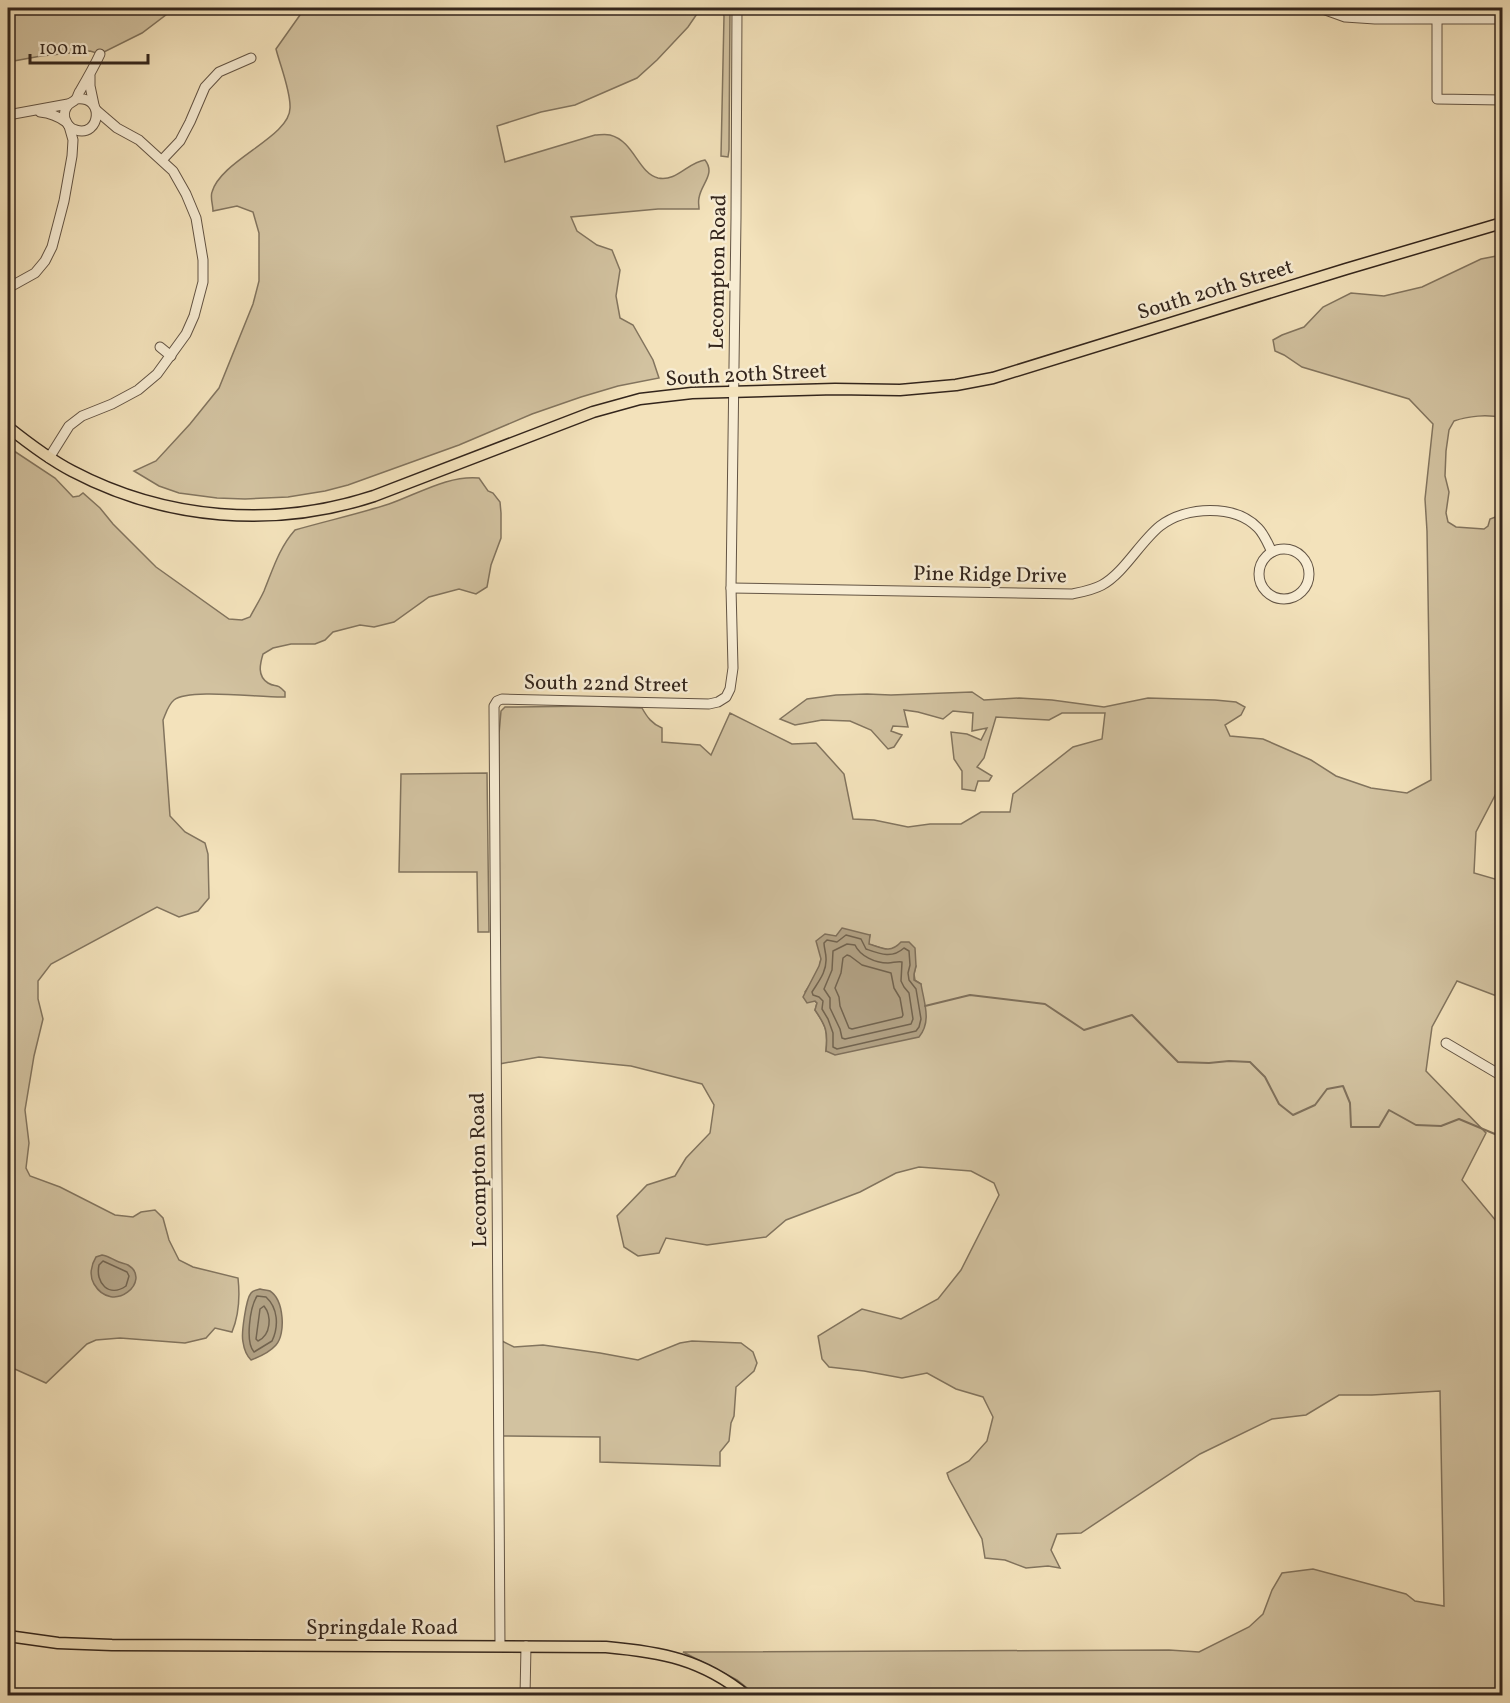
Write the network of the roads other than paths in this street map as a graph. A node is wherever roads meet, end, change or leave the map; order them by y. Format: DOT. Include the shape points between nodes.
graph roads {
  1 [pos="737,8"];
  2 [pos="1320,8"];
  3 [pos="1437,8"];
  4 [pos="1437,18"];
  5 [pos="1503,19"];
  6 [pos="100,54"];
  7 [pos="250,58"];
  8 [pos="90,73"];
  9 [pos="1503,100"];
  10 [pos="72,102"];
  11 [pos="95,107"];
  12 [pos="34,111"];
  13 [pos="8,115"];
  14 [pos="68,124"];
  15 [pos="117,128"];
  16 [pos="89,129"];
  17 [pos="72,156"];
  18 [pos="162,160"];
  19 [pos="1503,223"];
  20 [pos="8,288"];
  21 [pos="160,347"];
  22 [pos="171,356"];
  23 [pos="733,392"];
  24 [pos="8,427"];
  25 [pos="49,458"];
  26 [pos="1272,552"];
  27 [pos="731,588"];
  28 [pos="502,699"];
  29 [pos="709,704"];
  30 [pos="1446,1043"];
  31 [pos="1503,1076"];
  32 [pos="8,1636"];
  33 [pos="500,1646"];
  34 [pos="526,1646"];
  35 [pos="525,1695"];
  36 [pos="747,1695"];
  1 -- 23 [label="street, Lecompton Road"];
  2 -- 4 [label="street" via="1345,17 1375,20"];
  3 -- 4 [label="street"];
  4 -- 5 [label="street"];
  4 -- 9 [label="street" via="1437,99"];
  6 -- 8 [label="street"];
  7 -- 18 [label="street" via="219,72 205,87 180,141"];
  8 -- 10 [label="street"];
  8 -- 11 [label="street"];
  10 -- 11 [label="street" via="86,99"];
  10 -- 12 [label="street"];
  10 -- 14 [label="street" via="65,113"];
  11 -- 15 [label="street"];
  11 -- 16 [label="street" via="96,120"];
  12 -- 13 [label="street"];
  12 -- 14 [label="street" via="50,113"];
  14 -- 16 [label="street" via="77,131"];
  14 -- 17 [label="street"];
  15 -- 16 [label="street"];
  15 -- 18 [label="street"];
  16 -- 17 [label="street"];
  17 -- 20 [label="street" via="52,247 35,273"];
  18 -- 22 [label="street" via="186,194 196,218 203,260 203,282 194,316"];
  19 -- 23 [label="main road, South 20th Street" via="993,378 900,390"];
  21 -- 22 [label="street"];
  22 -- 25 [label="street" via="138,390 69,426"];
  23 -- 25 [label="main road, South 20th Street" via="692,393 617,405 351,504 295,514 234,516 155,504 96,482"];
  23 -- 27 [label="street, Lecompton Road"];
  24 -- 25 [label="main road, South 20th Street"];
  26 -- 26 [label="street" via="1291,549 1308,564 1309,580 1295,597 1280,599 1262,587 1260,566"];
  26 -- 27 [label="street, Pine Ridge Drive" via="1260,529 1245,517 1230,512 1197,511 1162,525 1103,584 1072,594"];
  27 -- 29 [label="street, Lecompton Road" via="730,689 726,697"];
  28 -- 29 [label="street, South 22nd Street"];
  28 -- 33 [label="street, Lecompton Road" via="494,706"];
  30 -- 31 [label="street"];
  32 -- 33 [label="main road, Springdale Road" via="112,1645"];
  33 -- 34 [label="main road, Springdale Road"];
  34 -- 35 [label="street"];
  34 -- 36 [label="main road, Springdale Road" via="650,1651 692,1662"];
}
